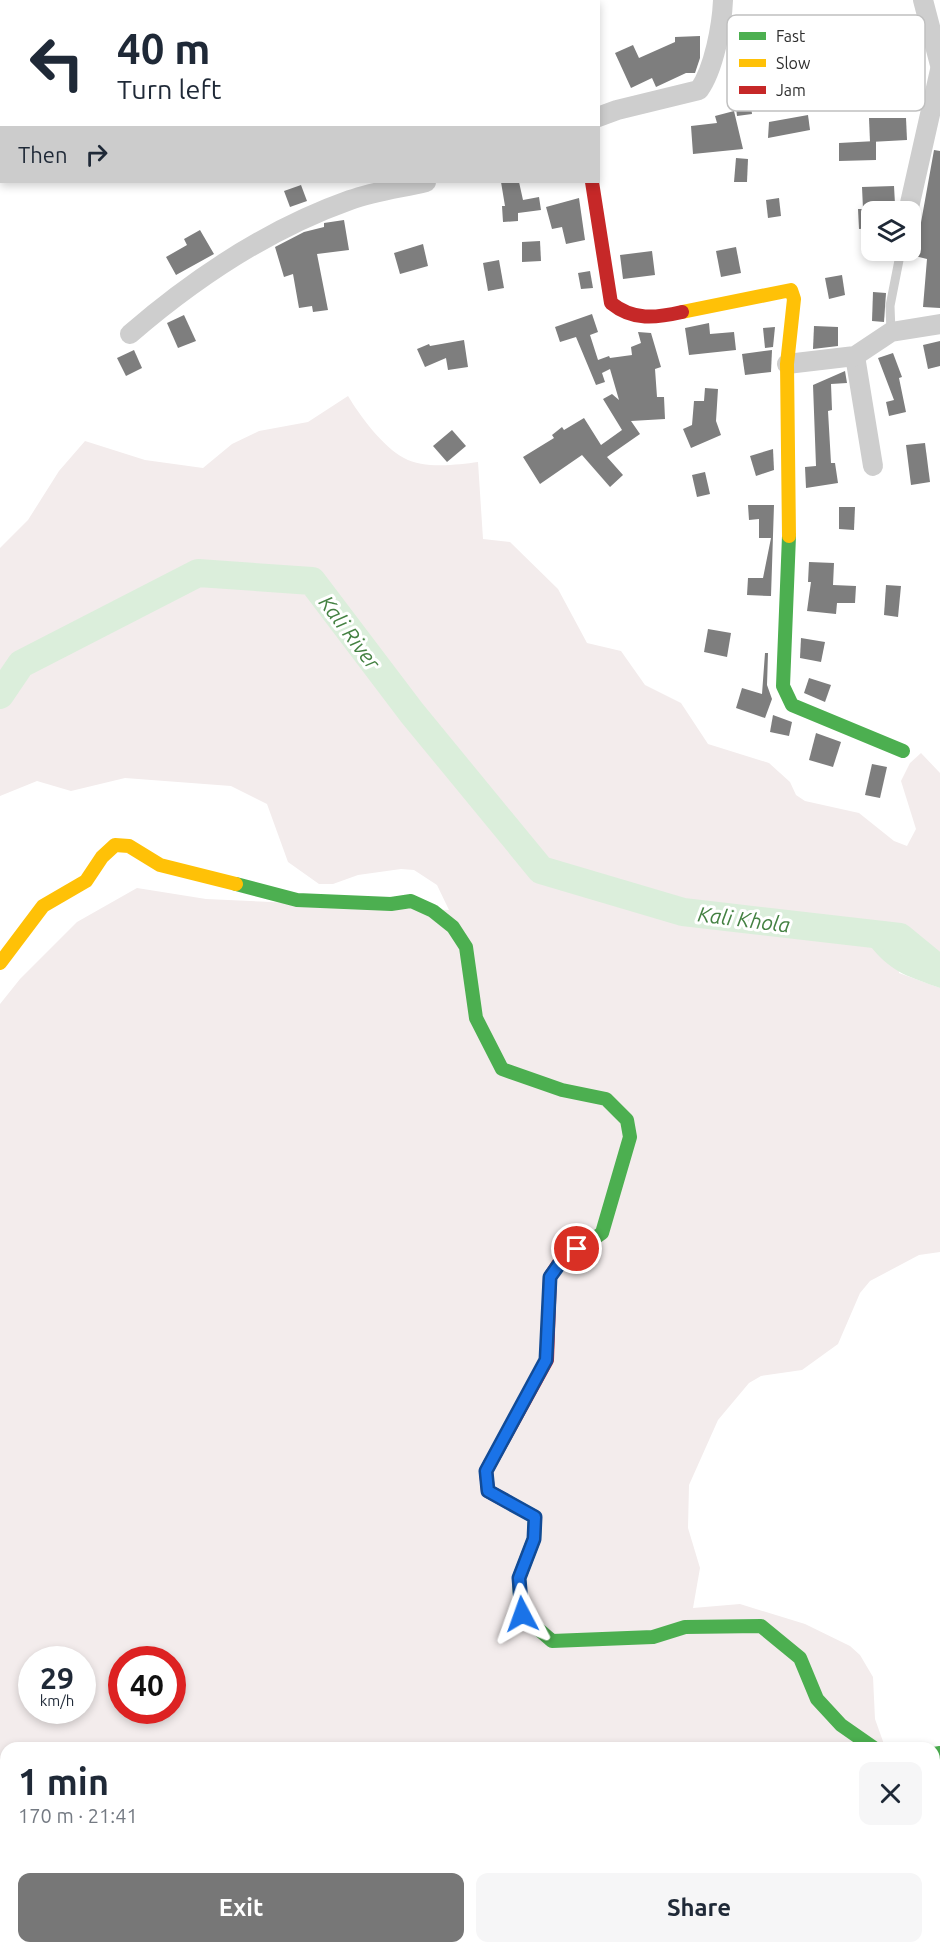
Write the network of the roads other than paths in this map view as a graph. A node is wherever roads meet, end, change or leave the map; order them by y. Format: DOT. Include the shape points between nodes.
graph roads {
  1 [pos="723,0"];
  2 [pos="923,0"];
  3 [pos="940,65"];
  4 [pos="940,70"];
  5 [pos="600,116"];
  6 [pos="422,183"];
  7 [pos="592,183"];
  8 [pos="910,201"];
  9 [pos="899,261"];
  10 [pos="940,324"];
  11 [pos="891,332"];
  12 [pos="130,334"];
  13 [pos="855,356"];
  14 [pos="787,364"];
  15 [pos="873,466"];
  16 [pos="903,751"];
  17 [pos="0,963"];
  18 [pos="865,1742"];
  1 -- 5 [label="street" via="719,30 699,90"];
  2 -- 3 [label="street"];
  4 -- 8 [label="street"];
  6 -- 12 [label="street" via="353,199 307,216 195,280"];
  7 -- 14 [label="street" via="611,303 622,313 639,318 660,317 791,290 794,299"];
  9 -- 11 [label="lane" via="890,306"];
  10 -- 11 [label="street"];
  11 -- 13 [label="street"];
  13 -- 14 [label="street"];
  13 -- 15 [label="street"];
  14 -- 16 [label="street" via="790,502 782,674 785,694 792,705"];
  17 -- 18 [label="street" via="43,906 86,881 115,845 129,846 160,865 297,900 391,904 411,901 433,911 453,927 466,946 476,1018 502,1069 562,1090 606,1099 627,1120 630,1137 602,1233 560,1263 550,1277 546,1360 486,1471 488,1491 535,1517 534,1539 519,1578 522,1614 552,1641 653,1637 685,1627 761,1626 800,1658 817,1699"];
}
